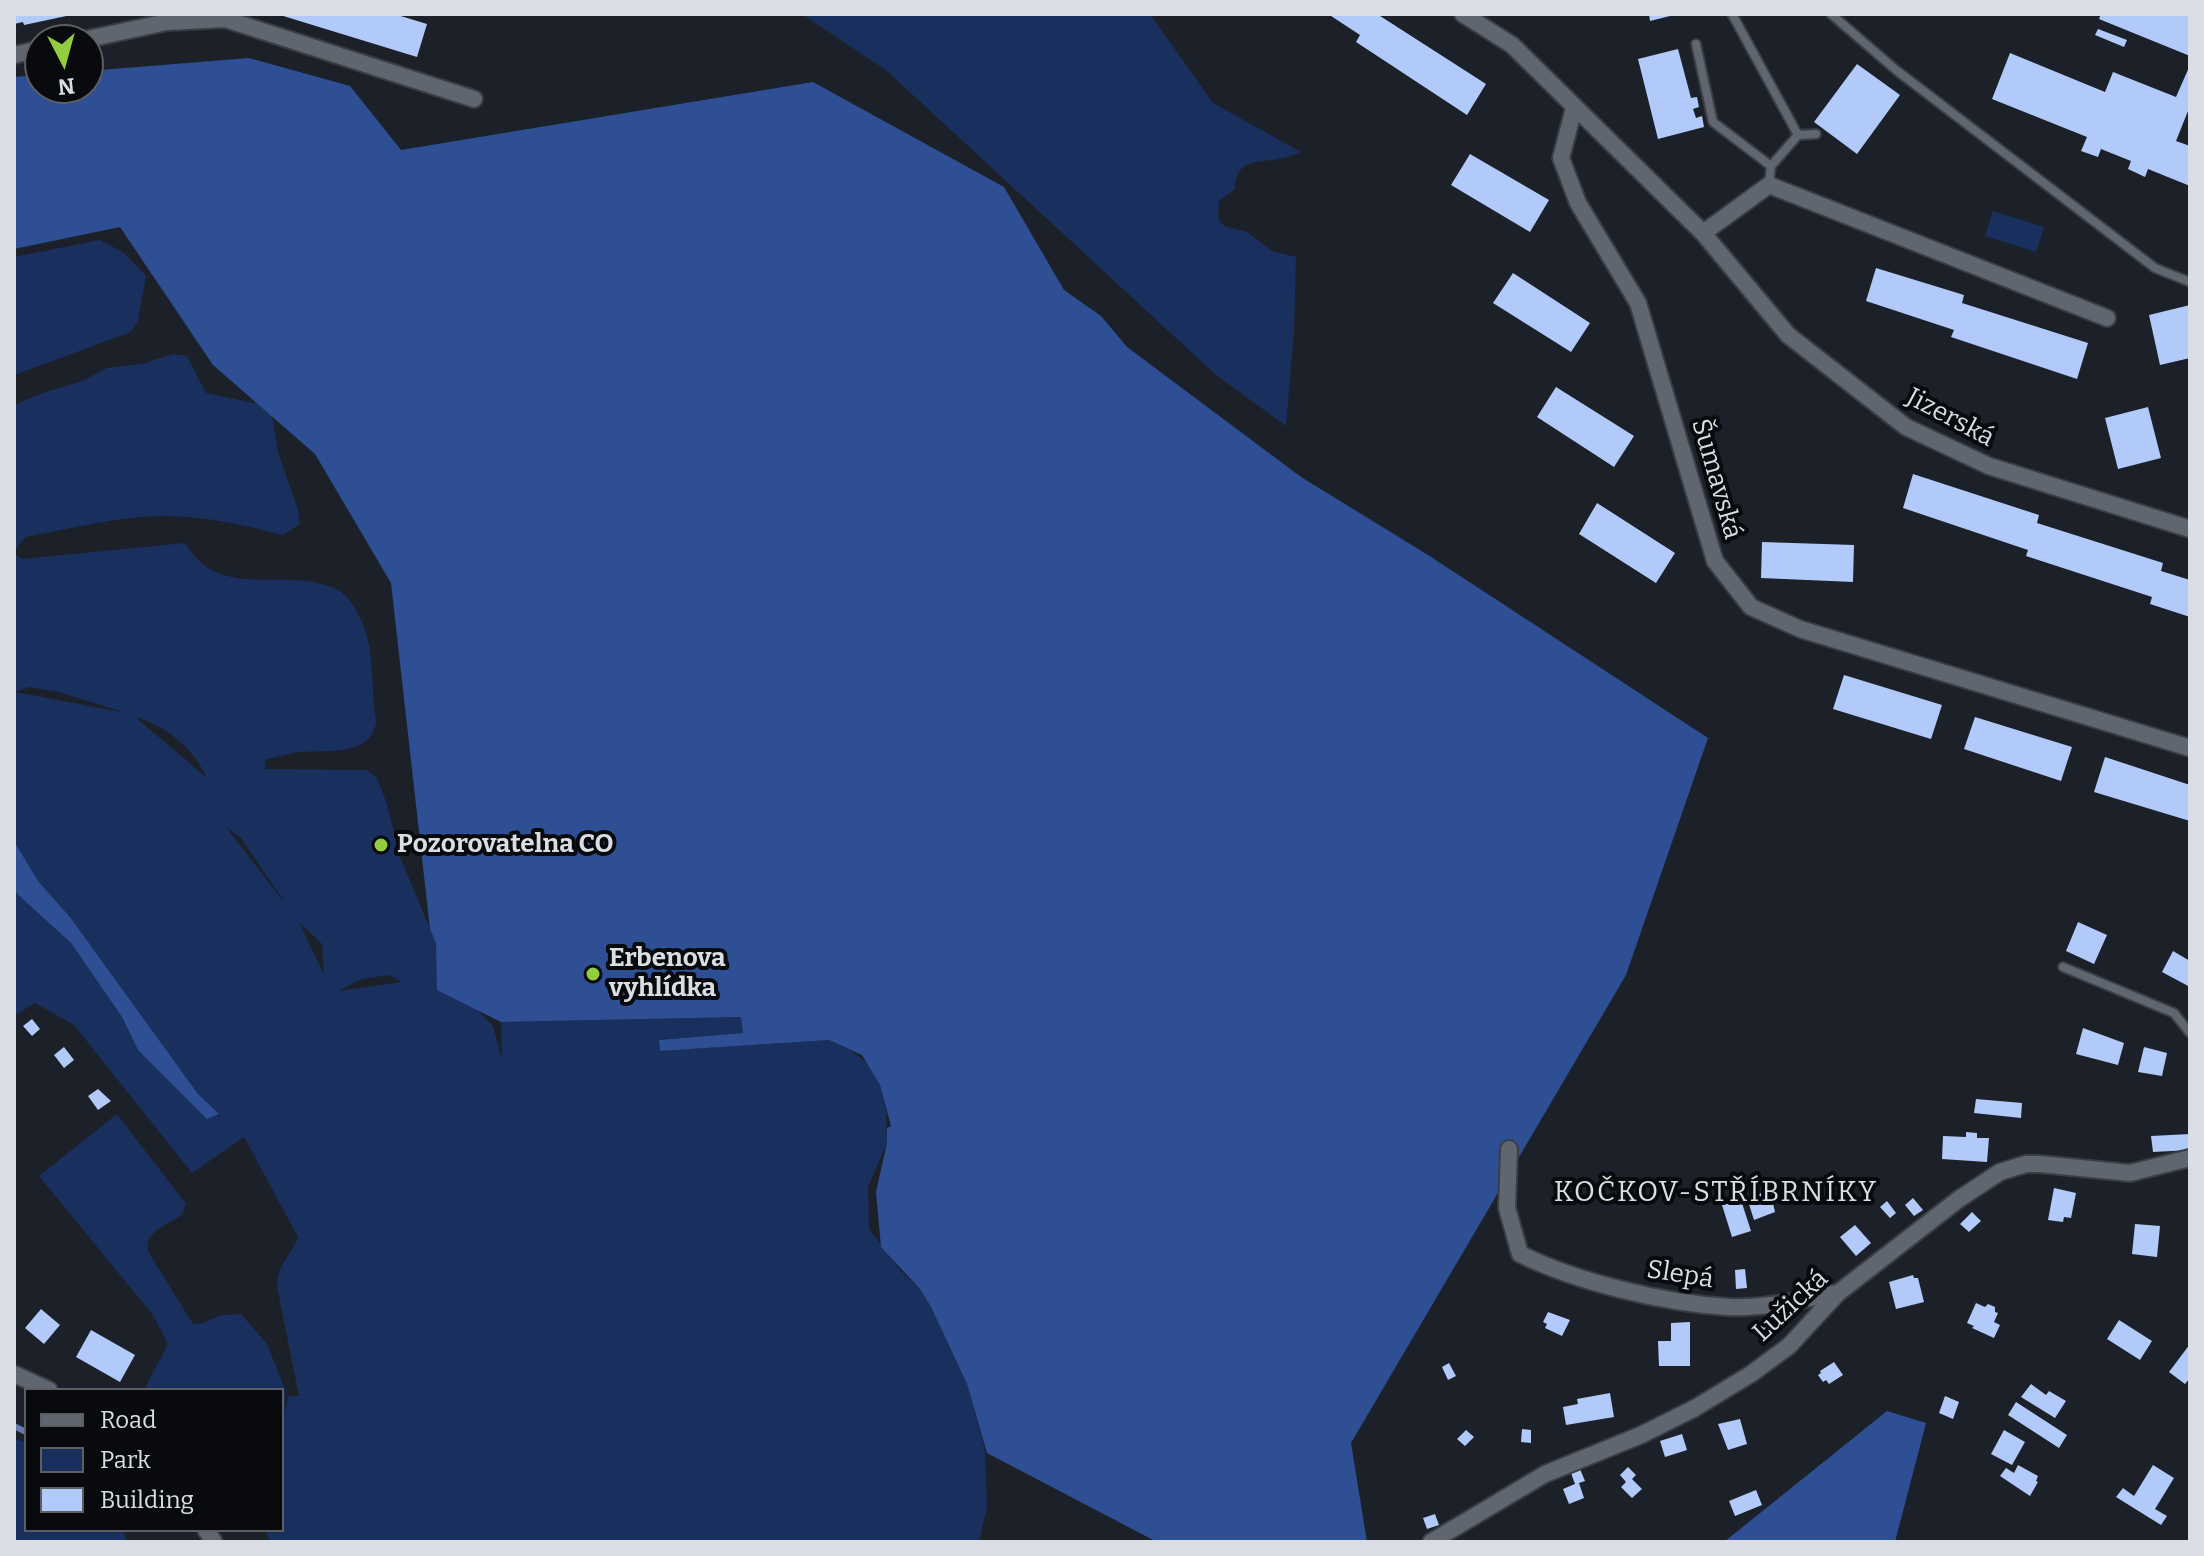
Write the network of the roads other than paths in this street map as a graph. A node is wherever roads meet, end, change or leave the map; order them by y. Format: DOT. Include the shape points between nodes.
graph roads {
  1 [pos="1463,14"];
  2 [pos="1732,14"];
  3 [pos="1831,14"];
  4 [pos="104,36"];
  5 [pos="1696,44"];
  6 [pos="474,99"];
  7 [pos="1574,108"];
  8 [pos="1816,134"];
  9 [pos="1798,135"];
  10 [pos="1771,166"];
  11 [pos="1769,185"];
  12 [pos="1703,233"];
  13 [pos="2190,282"];
  14 [pos="2107,318"];
  15 [pos="2190,529"];
  16 [pos="2190,748"];
  17 [pos="2063,967"];
  18 [pos="2190,1033"];
  19 [pos="1509,1149"];
  20 [pos="2190,1158"];
  21 [pos="1838,1293"];
  22 [pos="14,1374"];
  23 [pos="45,1388"];
  24 [pos="1431,1542"];
  1 -- 7 [label="street, Jizerská" via="1512,45"];
  2 -- 9 [label="lane"];
  3 -- 13 [label="lane" via="2155,268"];
  4 -- 6 [label="street" via="167,22 225,19"];
  5 -- 10 [label="lane" via="1713,122"];
  7 -- 12 [label="street, Jizerská"];
  7 -- 16 [label="street, Šumavská" via="1561,158 1578,203 1638,303 1715,561 1751,607 1800,629"];
  8 -- 9 [label="lane"];
  9 -- 10 [label="lane"];
  10 -- 11 [label="lane"];
  11 -- 12 [label="street"];
  11 -- 14 [label="street"];
  12 -- 15 [label="street, Jizerská" via="1788,335 1906,427 1989,466"];
  17 -- 18 [label="lane" via="2174,1013"];
  19 -- 21 [label="street, Slepá" via="1507,1208 1520,1254 1553,1270 1638,1293 1728,1307"];
  20 -- 21 [label="street, Lužická" via="2130,1173 2040,1164 2000,1172"];
  21 -- 24 [label="street, Lužická" via="1789,1346 1712,1398 1641,1435 1545,1474"];
  22 -- 23 [label="street"];
}
